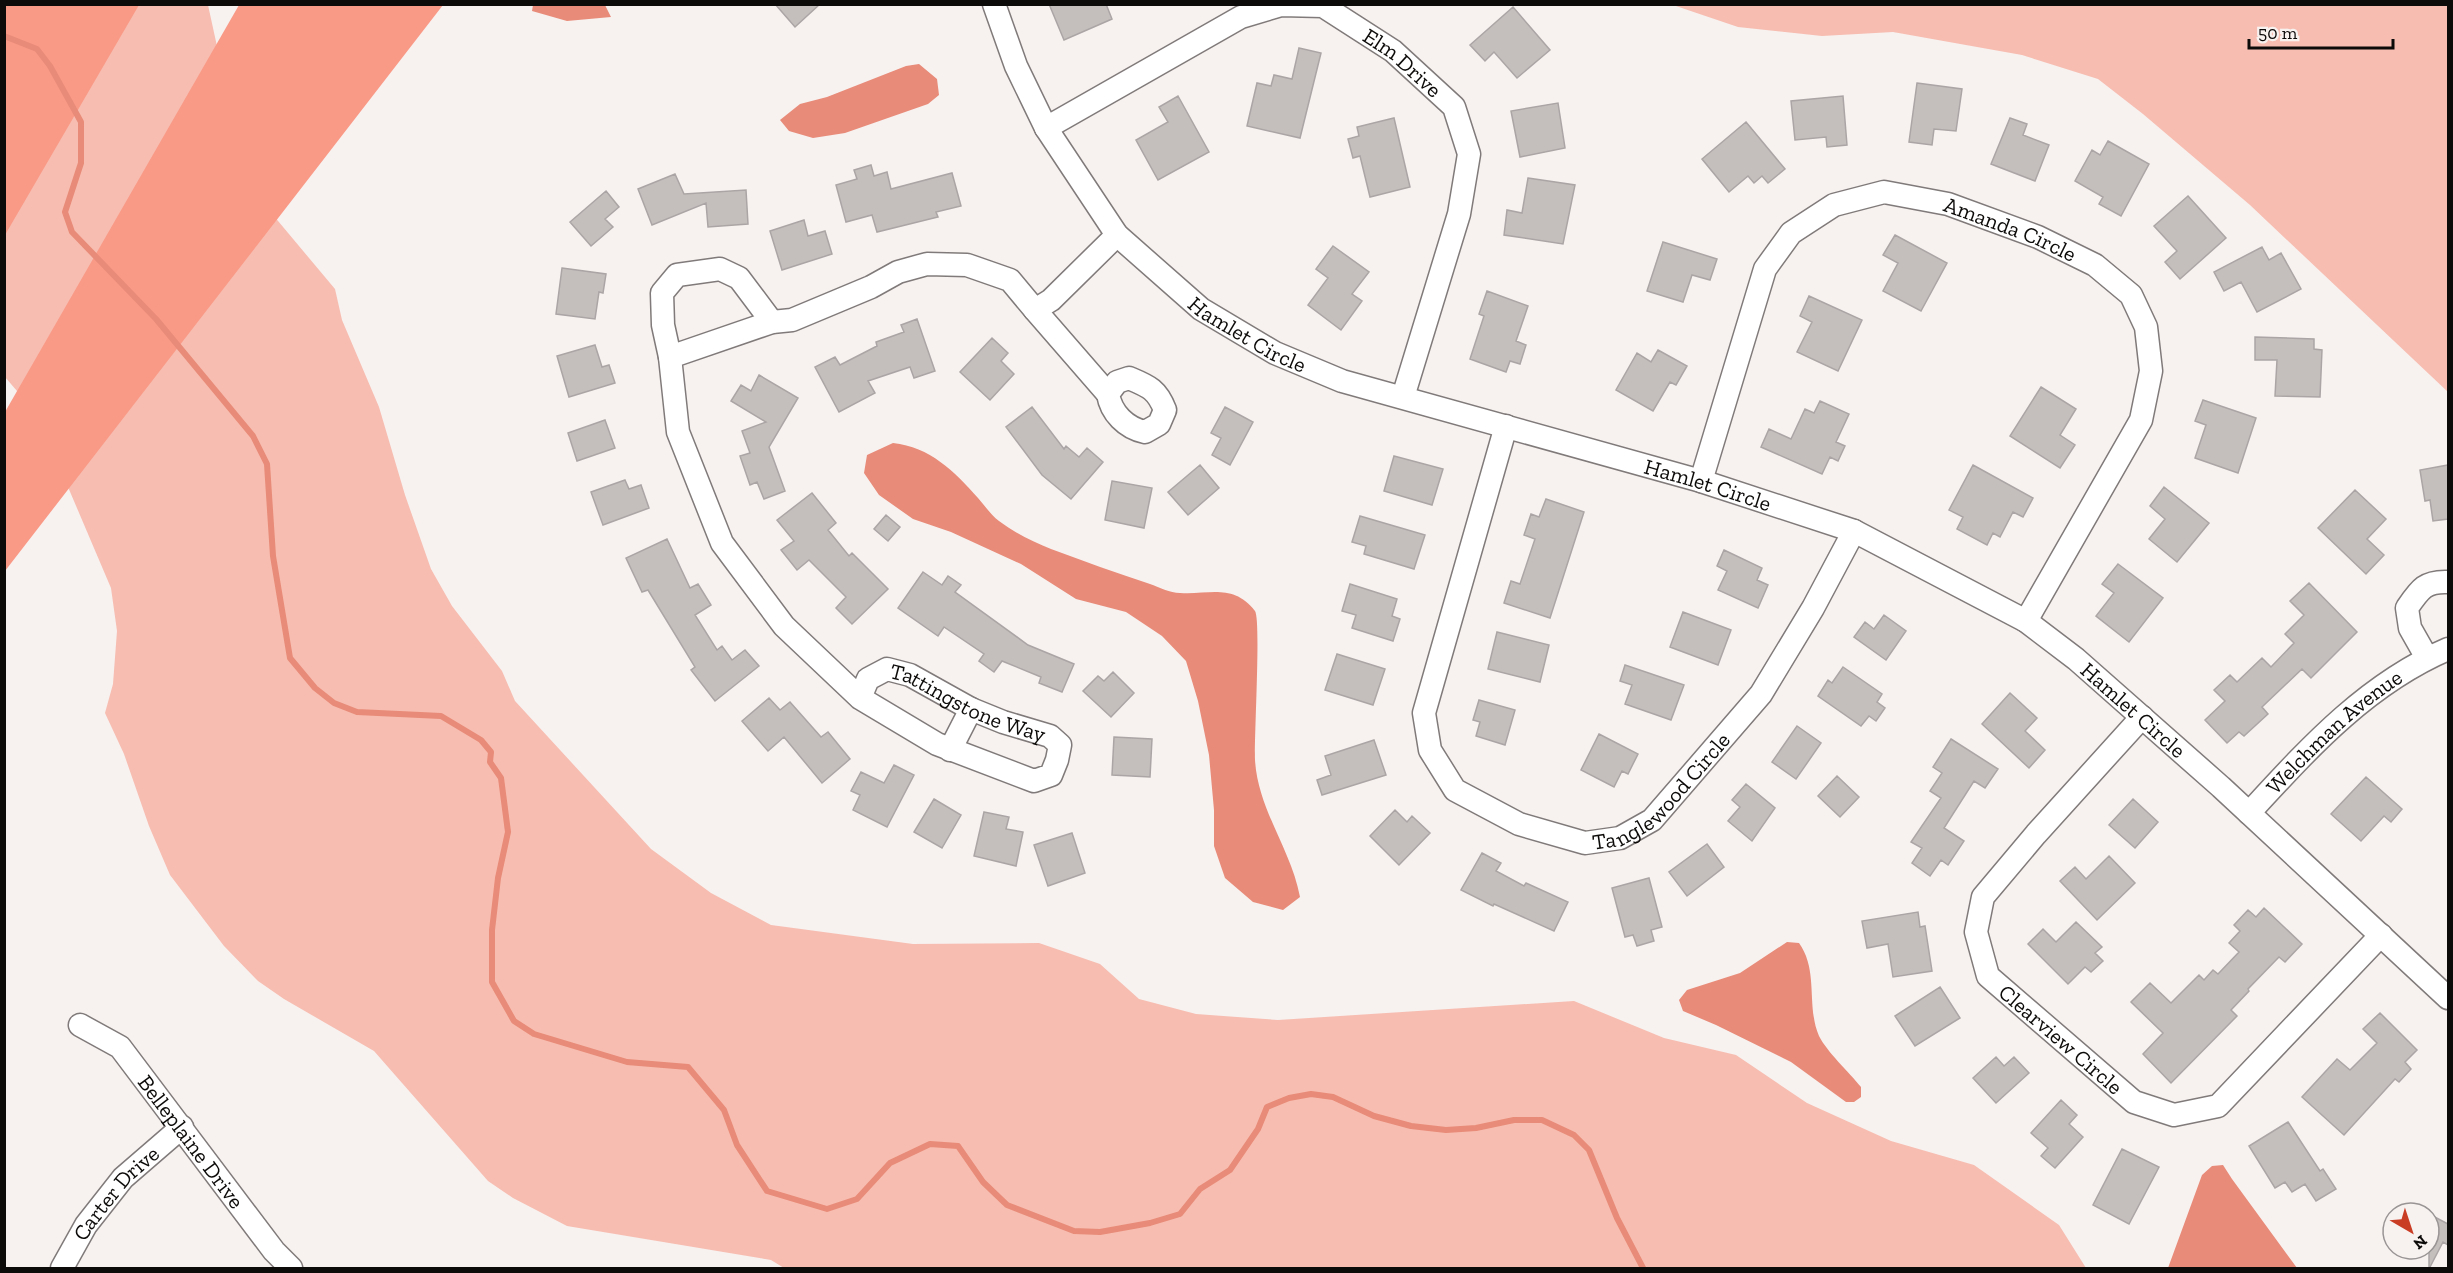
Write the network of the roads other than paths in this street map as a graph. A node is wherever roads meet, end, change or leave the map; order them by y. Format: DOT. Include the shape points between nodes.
graph roads {
  1 [pos="994,4"];
  2 [pos="1046,128"];
  3 [pos="1117,235"];
  4 [pos="1035,310"];
  5 [pos="772,322"];
  6 [pos="670,357"];
  7 [pos="1108,394"];
  8 [pos="1403,397"];
  9 [pos="1506,426"];
  10 [pos="1701,481"];
  11 [pos="1854,531"];
  12 [pos="2448,582"];
  13 [pos="2026,621"];
  14 [pos="2448,649"];
  15 [pos="2427,658"];
  16 [pos="860,698"];
  17 [pos="971,709"];
  18 [pos="2142,717"];
  19 [pos="950,750"];
  20 [pos="2249,813"];
  21 [pos="2381,935"];
  22 [pos="2448,998"];
  23 [pos="80,1025"];
  24 [pos="182,1127"];
  25 [pos="62,1269"];
  26 [pos="291,1269"];
  1 -- 2 [label="street, Hamlet Circle" via="1016,66"];
  2 -- 3 [label="street, Hamlet Circle"];
  2 -- 8 [label="street, Elm Drive" via="1241,17 1281,5 1323,6 1393,51 1454,107 1470,154 1459,214"];
  3 -- 4 [label="street" via="1051,300"];
  3 -- 8 [label="street, Hamlet Circle" via="1201,309 1275,353 1342,381"];
  4 -- 5 [label="street" via="1010,280 967,265 927,264 898,272 792,320"];
  4 -- 7 [label="street"];
  5 -- 6 [label="street"];
  5 -- 6 [label="street, Tattingstone Way" via="739,278 720,269 677,275 662,293 663,326"];
  6 -- 16 [label="street, Tattingstone Way" via="678,432 722,543 783,626"];
  8 -- 9 [label="street, Hamlet Circle"];
  9 -- 10 [label="street, Hamlet Circle"];
  9 -- 11 [label="street, Tanglewood Circle" via="1424,713 1430,750 1455,790 1519,824 1585,843 1620,838 1652,820 1761,694"];
  10 -- 11 [label="street, Hamlet Circle"];
  10 -- 13 [label="street, Amanda Circle" via="1765,269 1791,233 1834,205 1884,192 1948,204 2038,237 2095,265 2131,295 2146,327 2151,371 2141,420"];
  11 -- 13 [label="street, Hamlet Circle"];
  12 -- 15 [label="street, Welchman Avenue" via="2434,581 2420,590 2407,608 2410,628"];
  13 -- 18 [label="street, Hamlet Circle"];
  14 -- 15 [label="street, Welchman Avenue"];
  15 -- 20 [label="street, Welchman Avenue" via="2375,691 2315,741"];
  16 -- 17 [label="street, Tattingstone Way" via="868,679 887,669 910,675"];
  16 -- 19 [label="street, Tattingstone Way"];
  17 -- 19 [label="street"];
  17 -- 19 [label="street, Tattingstone Way" via="1050,736 1060,745 1051,775 1034,781"];
  18 -- 20 [label="street, Hamlet Circle"];
  18 -- 21 [label="street, Clearview Circle" via="1983,897 1976,932 1988,976 2134,1102 2174,1114 2218,1106"];
  20 -- 21 [label="street, Hamlet Circle"];
  21 -- 22 [label="street, Hamlet Circle"];
  23 -- 24 [label="street, Belleplaine Drive" via="120,1047"];
  24 -- 25 [label="street, Carter Drive" via="123,1179 86,1225"];
  24 -- 26 [label="street, Belleplaine Drive"];
}
